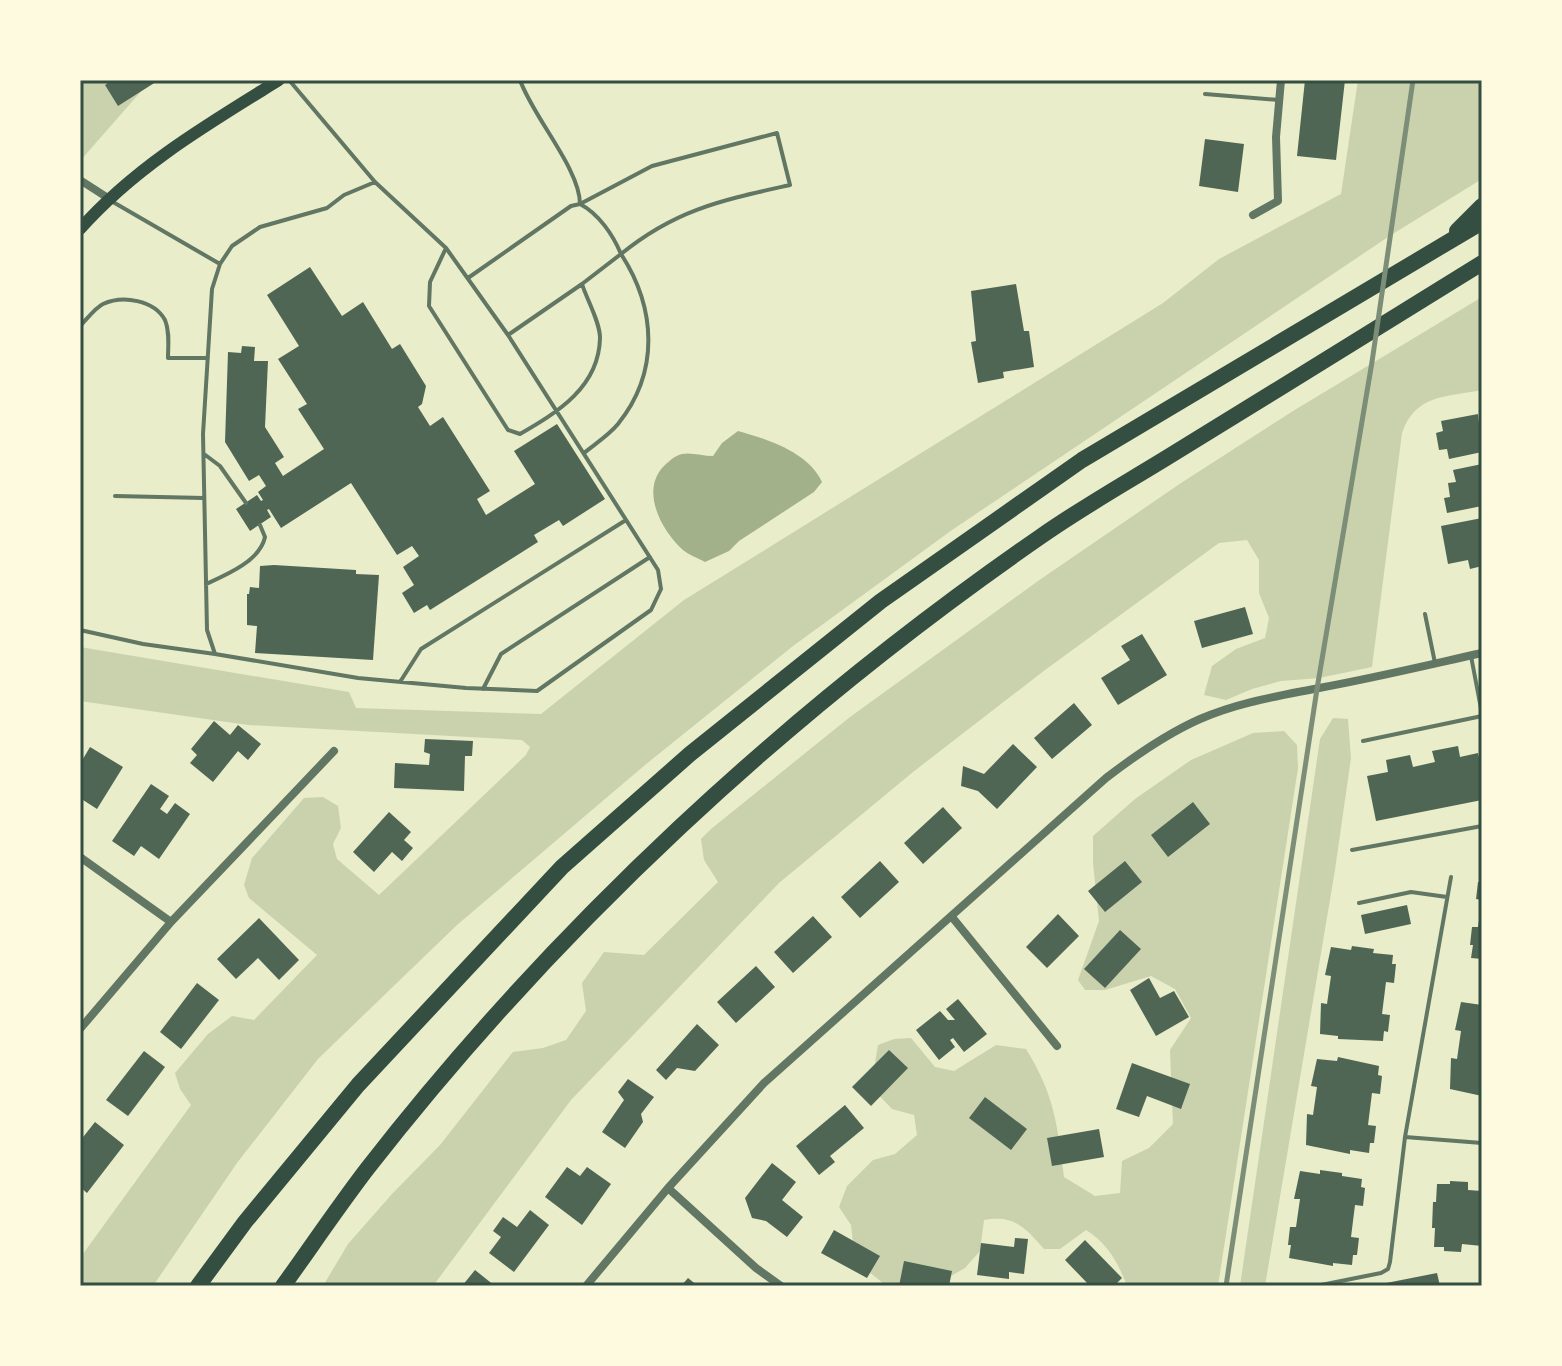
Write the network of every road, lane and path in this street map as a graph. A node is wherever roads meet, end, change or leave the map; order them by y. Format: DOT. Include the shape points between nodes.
graph roads {
  1 [pos="279,80"];
  2 [pos="289,80"];
  3 [pos="520,80"];
  4 [pos="1281,80"];
  5 [pos="1205,94"];
  6 [pos="1279,100"];
  7 [pos="80,180"];
  8 [pos="375,182"];
  9 [pos="108,198"];
  10 [pos="580,204"];
  11 [pos="1482,206"];
  12 [pos="1253,215"];
  13 [pos="1472,224"];
  14 [pos="80,229"];
  15 [pos="446,248"];
  16 [pos="621,254"];
  17 [pos="1482,263"];
  18 [pos="220,264"];
  19 [pos="468,278"];
  20 [pos="582,284"];
  21 [pos="80,326"];
  22 [pos="508,335"];
  23 [pos="208,358"];
  24 [pos="557,413"];
  25 [pos="584,453"];
  26 [pos="204,454"];
  27 [pos="115,496"];
  28 [pos="204,498"];
  29 [pos="246,503"];
  30 [pos="626,519"];
  31 [pos="260,525"];
  32 [pos="650,557"];
  33 [pos="206,584"];
  34 [pos="1425,614"];
  35 [pos="80,630"];
  36 [pos="1482,653"];
  37 [pos="215,654"];
  38 [pos="1471,656"];
  39 [pos="1435,663"];
  40 [pos="400,682"];
  41 [pos="483,689"];
  42 [pos="1482,715"];
  43 [pos="1363,741"];
  44 [pos="334,751"];
  45 [pos="1482,826"];
  46 [pos="1352,850"];
  47 [pos="80,857"];
  48 [pos="1451,877"];
  49 [pos="1447,897"];
  50 [pos="1359,903"];
  51 [pos="952,917"];
  52 [pos="171,922"];
  53 [pos="80,1029"];
  54 [pos="1057,1046"];
  55 [pos="1405,1137"];
  56 [pos="1482,1143"];
  57 [pos="668,1188"];
  58 [pos="198,1286"];
  59 [pos="283,1286"];
  60 [pos="586,1286"];
  61 [pos="781,1286"];
  62 [pos="1316,1286"];
  1 -- 9 [label="main road" via="180,143"];
  2 -- 8 [label="lane"];
  3 -- 10 [label="lane" via="575,181"];
  4 -- 6 [label="street"];
  5 -- 6 [label="lane"];
  6 -- 12 [label="street" via="1278,201"];
  7 -- 9 [label="street"];
  8 -- 15 [label="lane"];
  8 -- 18 [label="lane" via="327,208 260,227 232,246"];
  9 -- 14 [label="main road"];
  9 -- 18 [label="lane"];
  10 -- 16 [label="lane" via="591,209"];
  10 -- 16 [label="lane" via="652,166 777,133 790,185 685,213"];
  10 -- 19 [label="lane"];
  11 -- 13 [label="highway"];
  13 -- 58 [label="highway" via="1082,460 986,525 870,609 679,763 562,867 369,1073"];
  15 -- 19 [label="lane"];
  15 -- 24 [label="lane" via="430,282 429,306 508,430 520,434"];
  16 -- 20 [label="lane"];
  16 -- 25 [label="lane" via="637,278 650,344 641,385 625,412"];
  17 -- 59 [label="highway" via="1045,533 889,645 737,774 594,911 509,1002 367,1169"];
  18 -- 23 [label="lane" via="212,289"];
  19 -- 22 [label="lane"];
  20 -- 22 [label="lane"];
  20 -- 24 [label="lane" via="600,336 584,385"];
  21 -- 23 [label="lane" via="102,304 148,303 164,318 168,358"];
  22 -- 24 [label="lane"];
  23 -- 26 [label="lane"];
  24 -- 25 [label="lane"];
  25 -- 30 [label="lane"];
  26 -- 28 [label="lane"];
  26 -- 29 [label="lane" via="220,466"];
  27 -- 28 [label="lane"];
  28 -- 33 [label="lane"];
  30 -- 32 [label="lane"];
  30 -- 40 [label="lane" via="421,649"];
  31 -- 33 [label="lane" via="265,537 259,550 232,573"];
  32 -- 41 [label="lane" via="501,654"];
  32 -- 41 [label="lane" via="661,589 651,610 537,691"];
  33 -- 37 [label="lane" via="207,630"];
  34 -- 39 [label="lane"];
  35 -- 37 [label="lane"];
  36 -- 38 [label="street"];
  37 -- 40 [label="lane"];
  38 -- 39 [label="street"];
  38 -- 42 [label="lane"];
  39 -- 51 [label="street" via="1274,695 1168,735 1106,778"];
  40 -- 41 [label="lane"];
  42 -- 43 [label="lane"];
  44 -- 52 [label="street"];
  45 -- 46 [label="lane"];
  47 -- 52 [label="street"];
  48 -- 49 [label="lane"];
  49 -- 50 [label="lane" via="1411,892"];
  49 -- 55 [label="lane"];
  51 -- 54 [label="street"];
  51 -- 57 [label="street" via="764,1083"];
  52 -- 53 [label="street"];
  55 -- 56 [label="lane"];
  55 -- 62 [label="lane" via="1388,1269"];
  57 -- 60 [label="street"];
  57 -- 61 [label="street"];
}
